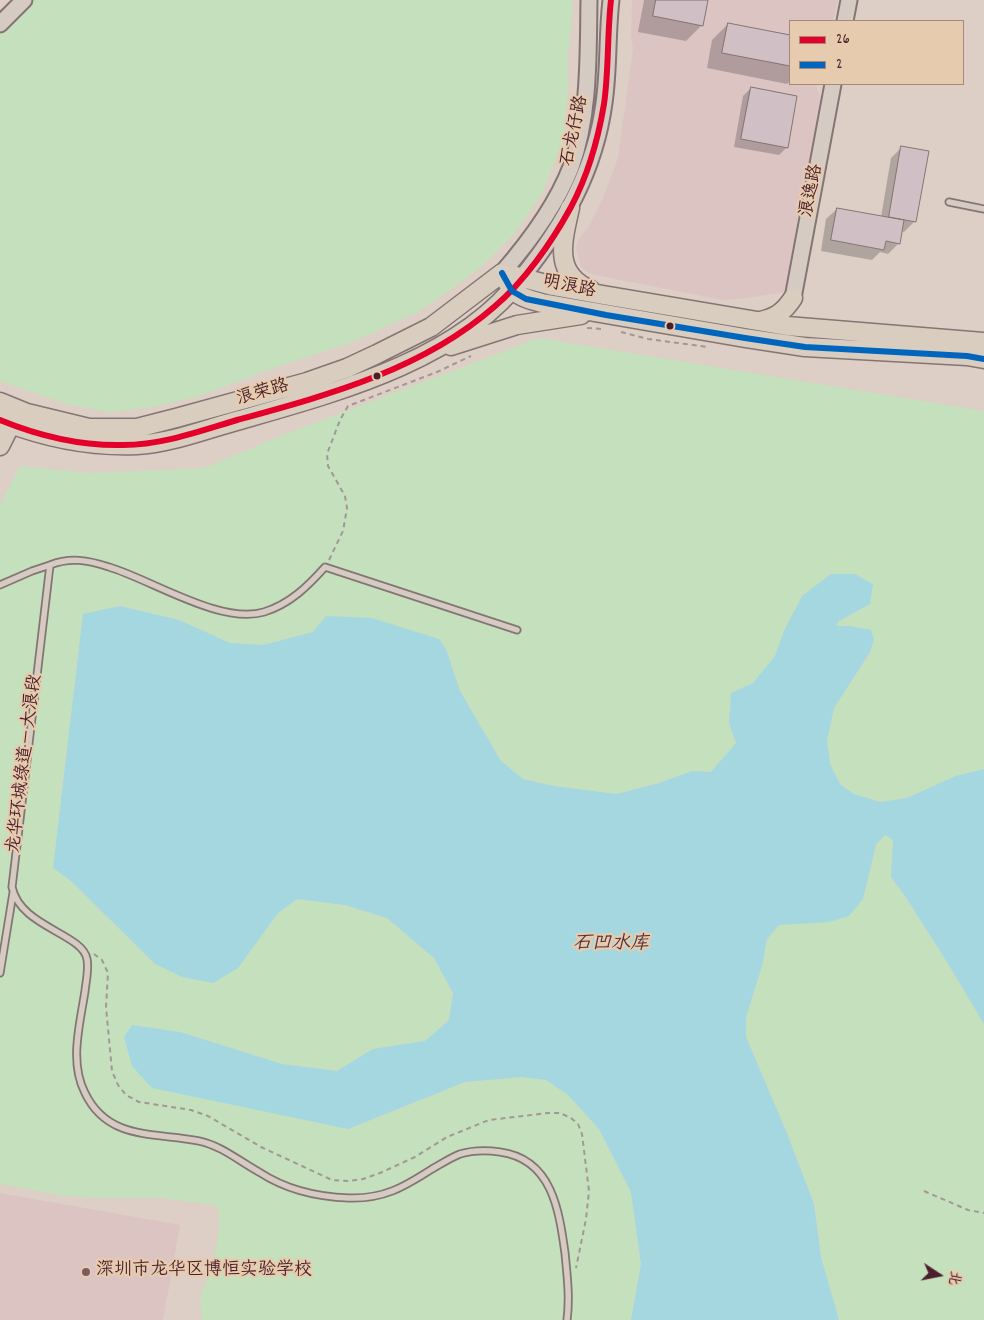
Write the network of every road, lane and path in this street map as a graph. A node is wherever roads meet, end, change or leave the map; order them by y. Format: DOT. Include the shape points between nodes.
graph roads {
  1 [pos="10,0"];
  2 [pos="24,0"];
  3 [pos="589,0"];
  4 [pos="611,0"];
  5 [pos="849,0"];
  6 [pos="0,10"];
  7 [pos="845,20"];
  8 [pos="0,24"];
  9 [pos="833,85"];
  10 [pos="948,202"];
  11 [pos="570,208"];
  12 [pos="984,209"];
  13 [pos="502,273"];
  14 [pos="517,284"];
  15 [pos="603,295"];
  16 [pos="793,298"];
  17 [pos="606,315"];
  18 [pos="759,321"];
  19 [pos="820,329"];
  20 [pos="983,345"];
  21 [pos="472,355"];
  22 [pos="422,356"];
  23 [pos="5,413"];
  24 [pos="0,446"];
  25 [pos="50,565"];
  26 [pos="325,567"];
  27 [pos="0,584"];
  28 [pos="517,630"];
  29 [pos="13,893"];
  30 [pos="80,947"];
  31 [pos="0,973"];
  32 [pos="924,1191"];
  33 [pos="984,1213"];
  34 [pos="575,1270"];
  35 [pos="567,1320"];
  1 -- 6 [label="main road"];
  2 -- 8 [label="main road"];
  3 -- 13 [label="main road, 石龙仔路" via="584,114 571,168 542,220"];
  4 -- 11 [label="main road, 石龙仔路" via="604,103 596,145"];
  5 -- 7 [label="main road"];
  9 -- 16 [label="main road, 浪逸路"];
  10 -- 12 [label="lane"];
  11 -- 14 [label="main road, 石龙仔路"];
  11 -- 15 [label="main road" via="563,260 573,280"];
  13 -- 14 [label="main road"];
  13 -- 23 [label="main road, 浪荣路" via="431,327 347,368 307,382 137,428 75,426 28,413"];
  14 -- 15 [label="main road, 明浪路" via="553,286"];
  14 -- 17 [label="main road, 明浪路" via="526,298"];
  14 -- 22 [label="main road, 浪荣路" via="480,319"];
  15 -- 18 [label="main road, 明浪路"];
  16 -- 18 [label="main road" via="777,316"];
  16 -- 19 [label="main road" via="794,305 805,318"];
  17 -- 20 [label="main road, 明浪路" via="805,347 967,356"];
  17 -- 22 [label="main road" via="574,315 517,325"];
  18 -- 19 [label="main road, 明浪路"];
  19 -- 20 [label="main road, 明浪路"];
  21 -- 26 [label="path" via="348,406 327,454 328,466 348,508 343,531"];
  22 -- 23 [label="main road, 浪荣路" via="370,379 301,402 152,443 85,443 48,436"];
  23 -- 24 [label="main road"];
  25 -- 26 [label="lane" via="62,560 94,562 128,572 198,603 236,614 263,612 277,607 299,594"];
  25 -- 27 [label="lane"];
  25 -- 29 [label="lane, 龙华环城绿道－大浪段"];
  26 -- 28 [label="lane"];
  29 -- 30 [label="lane" via="24,909"];
  29 -- 31 [label="lane, 龙华环城绿道－大浪段"];
  30 -- 34 [label="path" via="102,960 108,973 106,1006 112,1071 126,1095 139,1102 208,1116 262,1147 332,1180 363,1179 380,1173 447,1137 489,1120 548,1113 571,1118 582,1134 589,1191"];
  30 -- 35 [label="lane" via="88,960 77,1047 78,1070 84,1092 95,1110 109,1123 128,1131 203,1142 230,1154 277,1183 339,1198 378,1197 402,1188 459,1155 488,1151 514,1154 540,1172 553,1194 561,1222 569,1297"];
  32 -- 33 [label="path" via="968,1210"];
}
